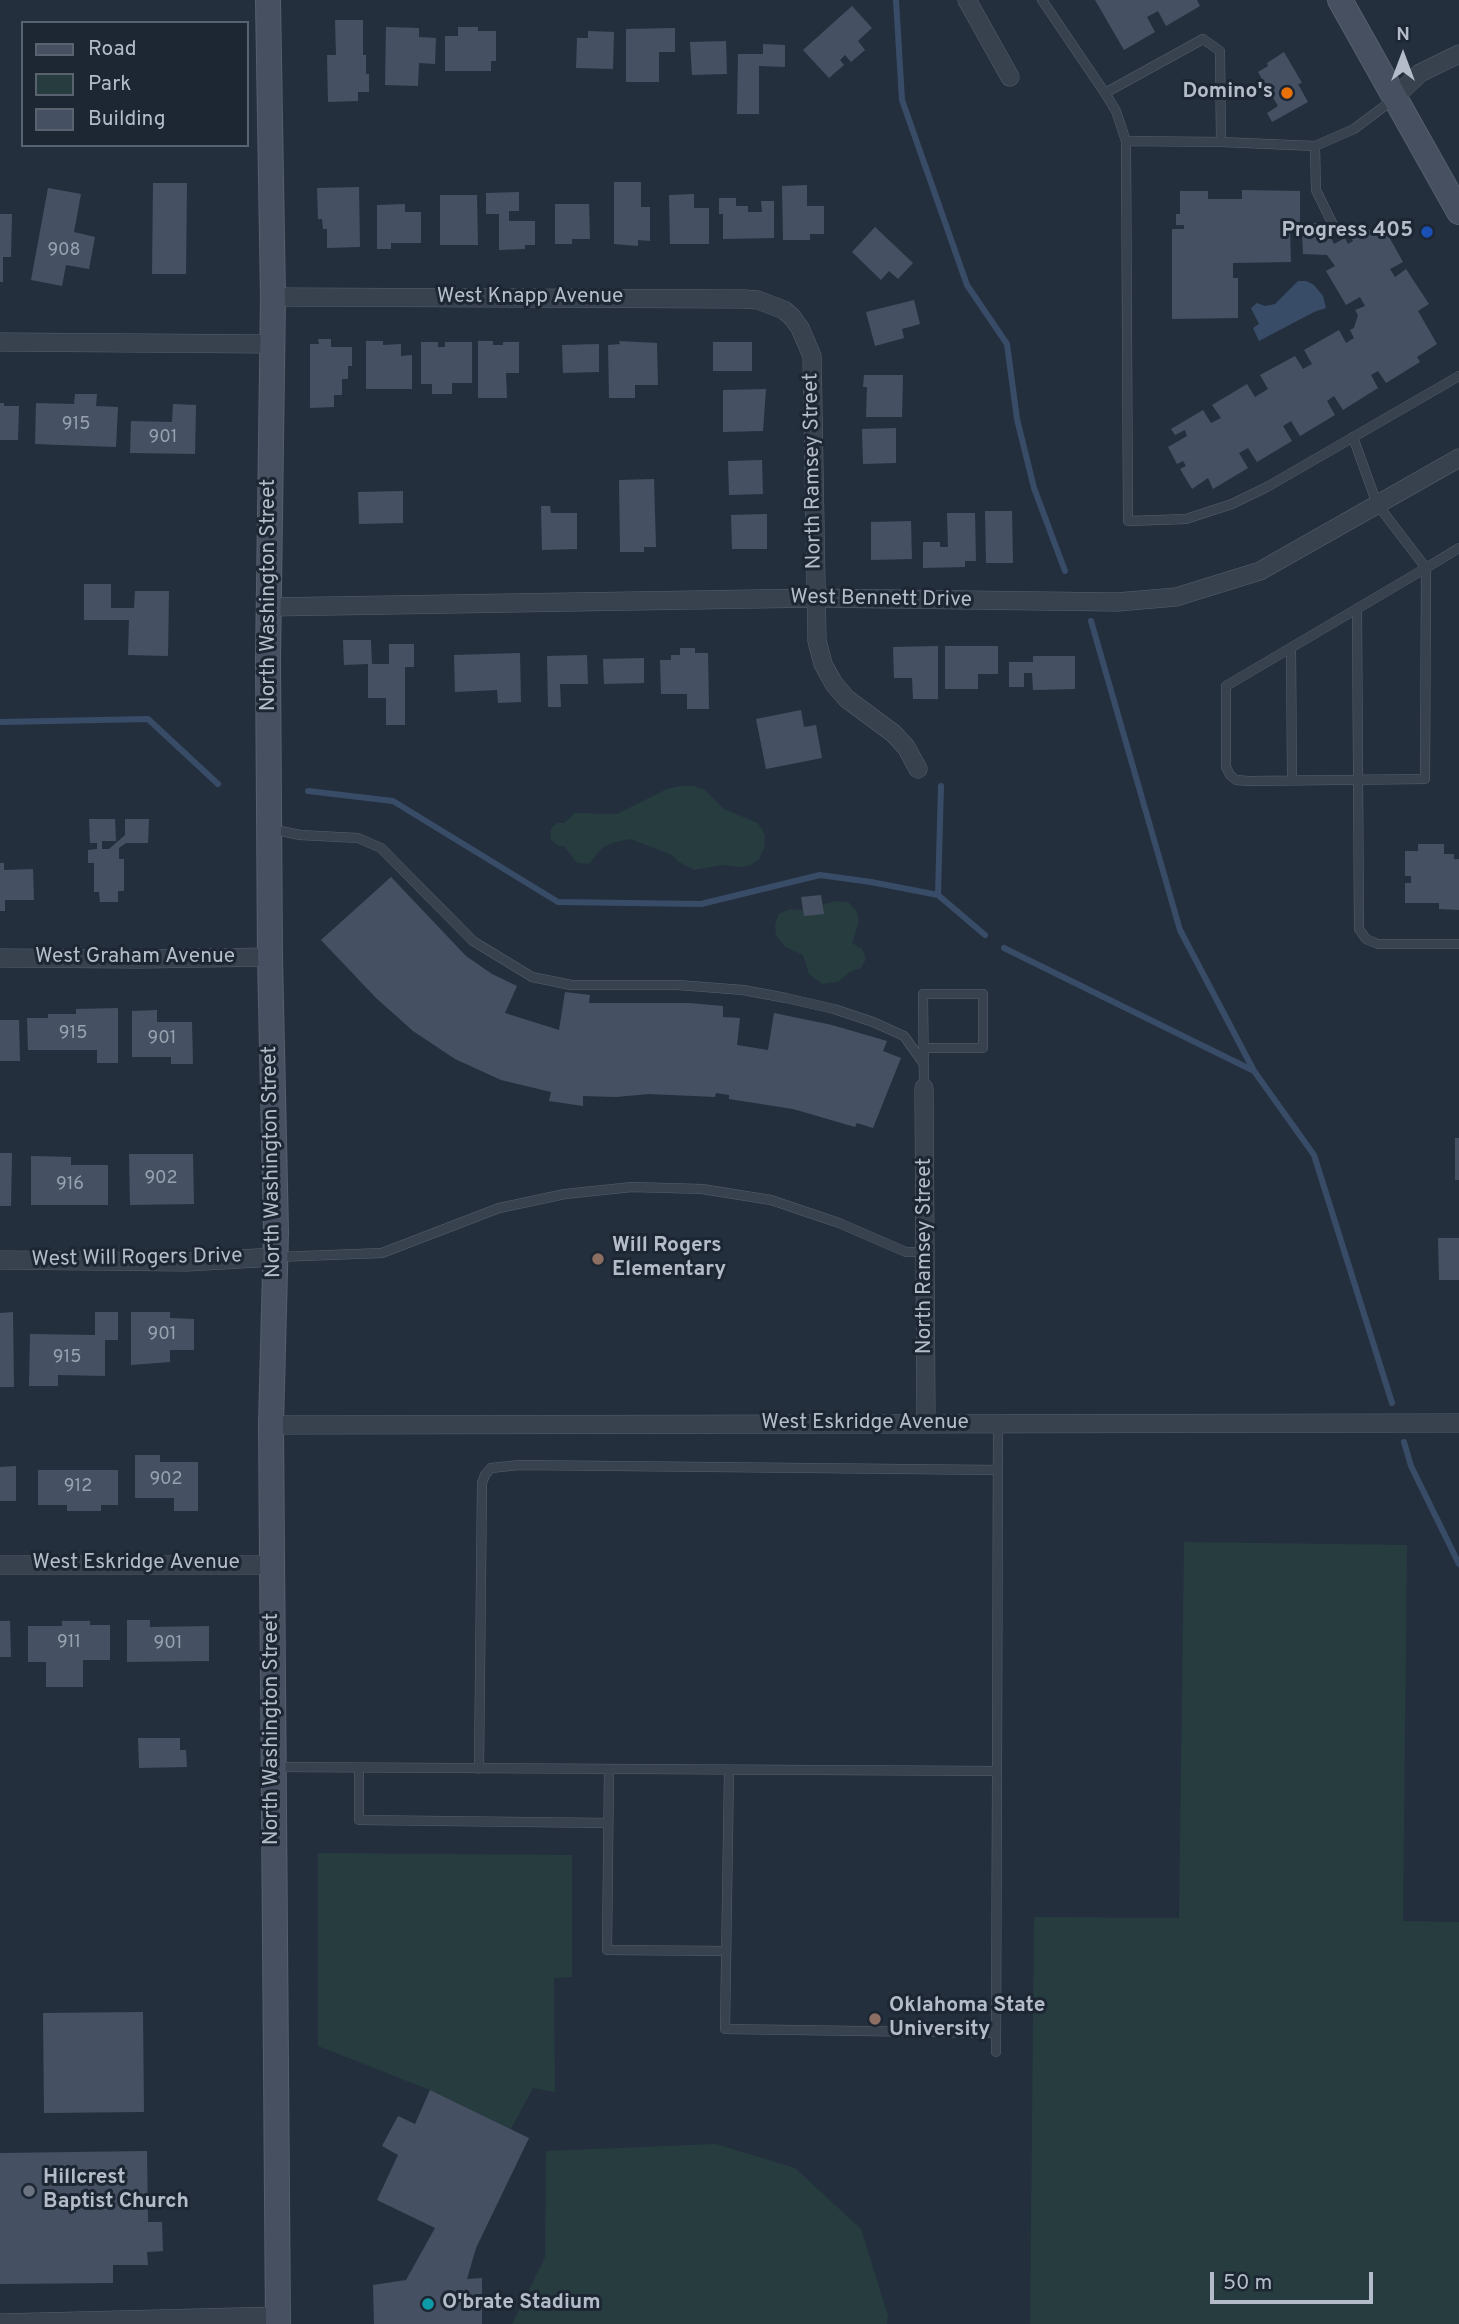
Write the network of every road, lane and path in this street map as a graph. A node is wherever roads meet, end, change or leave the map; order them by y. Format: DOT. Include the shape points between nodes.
graph roads {
  1 [pos="268,0"];
  2 [pos="967,0"];
  3 [pos="1042,0"];
  4 [pos="1340,0"];
  5 [pos="1459,54"];
  6 [pos="1010,76"];
  7 [pos="1105,93"];
  8 [pos="1394,99"];
  9 [pos="1126,141"];
  10 [pos="1221,142"];
  11 [pos="1315,145"];
  12 [pos="1459,212"];
  13 [pos="1334,227"];
  14 [pos="273,298"];
  15 [pos="784,310"];
  16 [pos="0,342"];
  17 [pos="272,344"];
  18 [pos="1459,376"];
  19 [pos="1353,437"];
  20 [pos="1459,458"];
  21 [pos="1377,504"];
  22 [pos="1459,548"];
  23 [pos="1426,568"];
  24 [pos="816,598"];
  25 [pos="269,607"];
  26 [pos="1357,609"];
  27 [pos="1291,648"];
  28 [pos="918,769"];
  29 [pos="1292,780"];
  30 [pos="1357,780"];
  31 [pos="269,829"];
  32 [pos="1459,944"];
  33 [pos="270,957"];
  34 [pos="0,958"];
  35 [pos="924,1048"];
  36 [pos="924,1064"];
  37 [pos="925,1088"];
  38 [pos="926,1252"];
  39 [pos="275,1257"];
  40 [pos="0,1260"];
  41 [pos="926,1423"];
  42 [pos="1459,1423"];
  43 [pos="999,1424"];
  44 [pos="271,1425"];
  45 [pos="998,1470"];
  46 [pos="0,1564"];
  47 [pos="272,1564"];
  48 [pos="273,1768"];
  49 [pos="359,1768"];
  50 [pos="479,1769"];
  51 [pos="609,1769"];
  52 [pos="729,1770"];
  53 [pos="997,1771"];
  54 [pos="608,1823"];
  55 [pos="726,1951"];
  56 [pos="996,2033"];
  57 [pos="996,2052"];
  58 [pos="278,2320"];
  59 [pos="0,2323"];
  1 -- 14 [label="main road, North Washington Street"];
  2 -- 6 [label="street"];
  3 -- 7 [label="lane"];
  4 -- 8 [label="main road"];
  5 -- 8 [label="street" via="1420,73"];
  7 -- 9 [label="lane"];
  7 -- 10 [label="lane" via="1203,39 1220,51"];
  8 -- 11 [label="lane" via="1354,129"];
  8 -- 12 [label="main road"];
  9 -- 10 [label="lane"];
  9 -- 19 [label="lane" via="1128,521 1186,519 1233,504"];
  10 -- 11 [label="lane"];
  11 -- 13 [label="lane" via="1316,190"];
  14 -- 15 [label="street, West Knapp Avenue" via="744,299"];
  14 -- 17 [label="main road, North Washington Street"];
  15 -- 24 [label="street, North Ramsey Street" via="800,328 812,356"];
  16 -- 17 [label="street"];
  17 -- 25 [label="main road, North Washington Street"];
  18 -- 19 [label="lane"];
  19 -- 21 [label="lane"];
  20 -- 21 [label="street, West Bennett Drive"];
  21 -- 23 [label="lane"];
  21 -- 24 [label="street, West Bennett Drive" via="1260,571 1176,597 1117,602"];
  22 -- 23 [label="lane"];
  23 -- 26 [label="lane"];
  23 -- 30 [label="lane" via="1425,779"];
  24 -- 25 [label="street, West Bennett Drive"];
  24 -- 28 [label="street, North Ramsey Street" via="817,640 834,684 893,733"];
  25 -- 31 [label="main road, North Washington Street"];
  26 -- 27 [label="lane"];
  26 -- 30 [label="lane"];
  27 -- 29 [label="lane"];
  27 -- 29 [label="lane" via="1226,686 1226,767 1236,780"];
  29 -- 30 [label="lane"];
  30 -- 32 [label="lane" via="1359,929 1366,939 1378,944"];
  31 -- 33 [label="main road, North Washington Street"];
  31 -- 36 [label="lane" via="358,838 381,848 473,940 532,977 571,985 678,985 786,998 834,1009 904,1036"];
  33 -- 34 [label="street, West Graham Avenue"];
  33 -- 39 [label="main road, North Washington Street"];
  35 -- 35 [label="lane" via="923,994 983,994 983,1048"];
  35 -- 36 [label="lane"];
  36 -- 37 [label="lane"];
  37 -- 38 [label="street, North Ramsey Street"];
  38 -- 39 [label="lane" via="905,1252 771,1200 702,1189 632,1187 565,1194 499,1208 382,1253"];
  38 -- 41 [label="street, North Ramsey Street"];
  39 -- 40 [label="street, West Will Rogers Drive" via="187,1262"];
  39 -- 44 [label="main road, North Washington Street"];
  41 -- 43 [label="street, West Eskridge Avenue"];
  41 -- 44 [label="street, West Eskridge Avenue"];
  42 -- 43 [label="street, West Eskridge Avenue"];
  43 -- 45 [label="lane"];
  44 -- 47 [label="main road, North Washington Street"];
  45 -- 50 [label="lane" via="491,1468 482,1483"];
  45 -- 53 [label="lane"];
  46 -- 47 [label="street, West Eskridge Avenue"];
  47 -- 48 [label="main road, North Washington Street"];
  48 -- 49 [label="lane"];
  48 -- 58 [label="main road, North Washington Street"];
  49 -- 50 [label="lane"];
  49 -- 54 [label="lane" via="359,1820"];
  50 -- 51 [label="lane"];
  51 -- 52 [label="lane"];
  51 -- 54 [label="lane"];
  52 -- 53 [label="lane"];
  52 -- 55 [label="lane"];
  53 -- 56 [label="lane"];
  54 -- 55 [label="lane" via="607,1950"];
  55 -- 56 [label="lane" via="725,2029"];
  56 -- 57 [label="lane"];
  58 -- 59 [label="street"];
}
